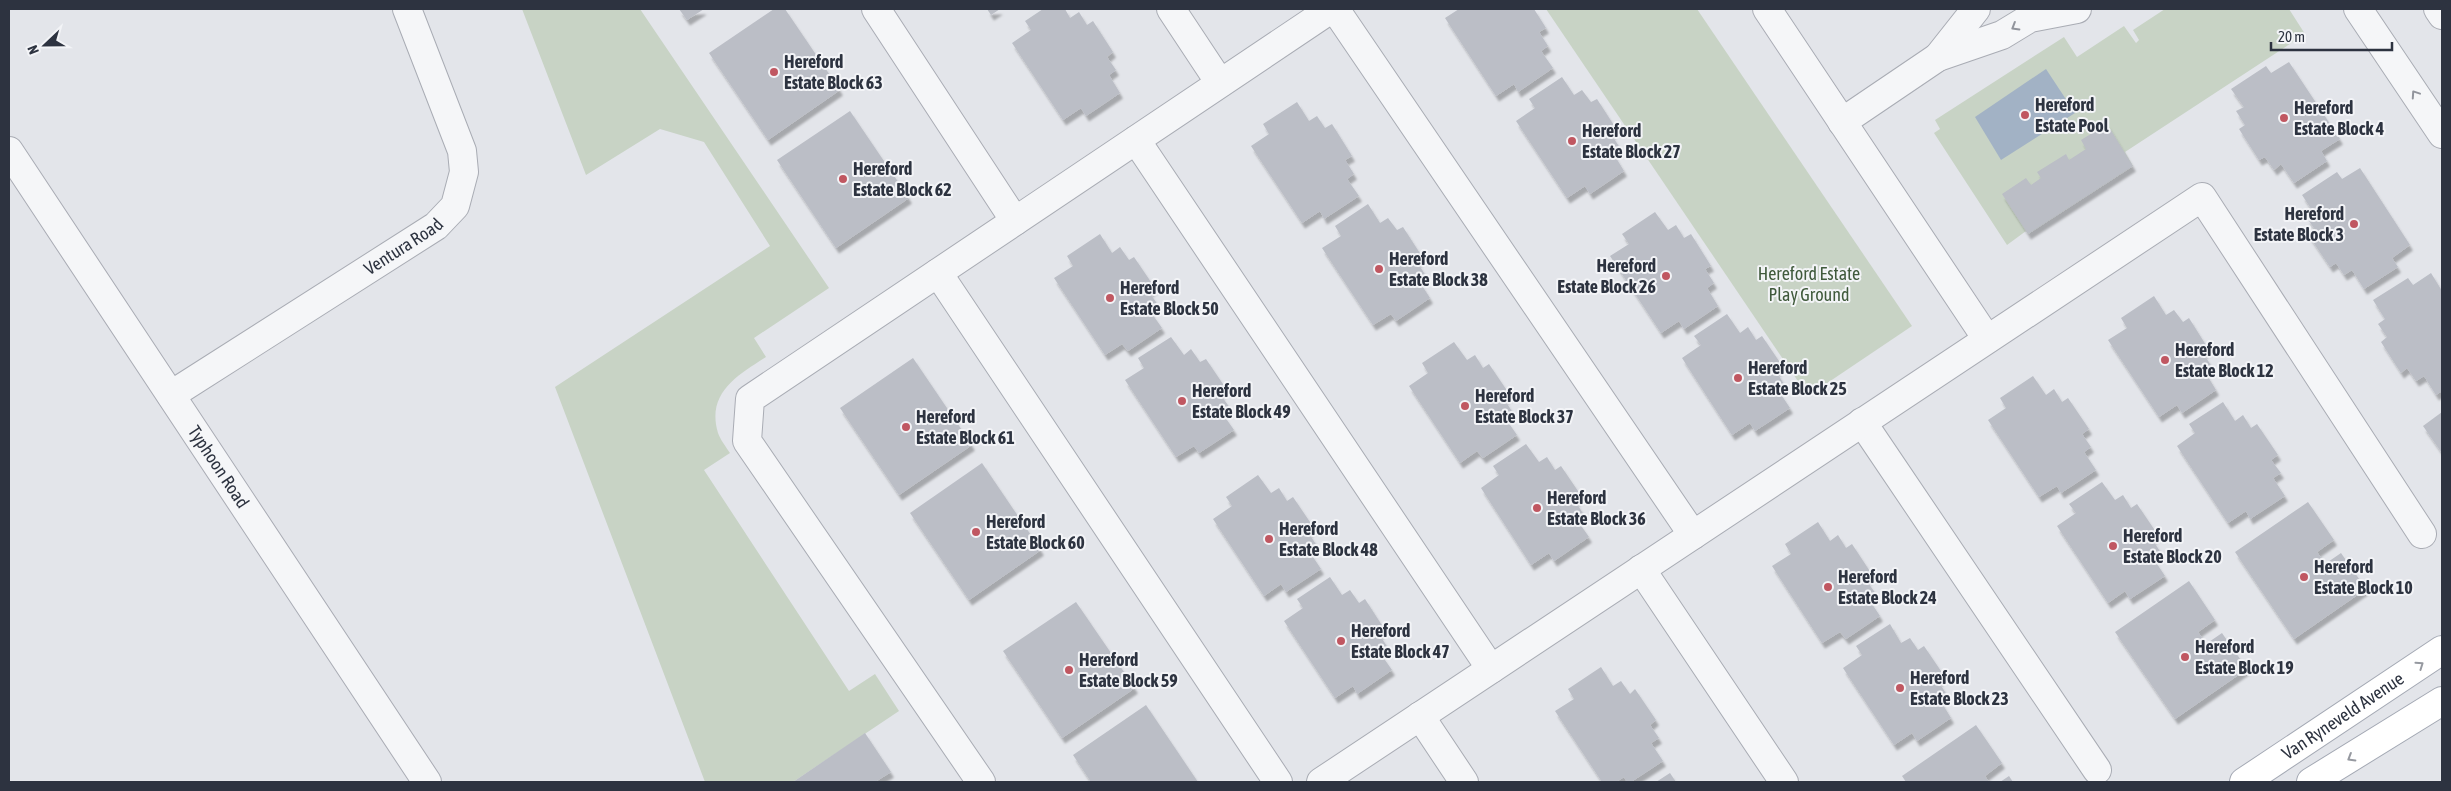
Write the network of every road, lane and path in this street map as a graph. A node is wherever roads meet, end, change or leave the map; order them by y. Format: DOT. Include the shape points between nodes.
graph roads {
  1 [pos="407,9"];
  2 [pos="876,9"];
  3 [pos="1171,9"];
  4 [pos="1333,9"];
  5 [pos="1767,9"];
  6 [pos="1976,9"];
  7 [pos="2077,9"];
  8 [pos="2358,9"];
  9 [pos="2438,9"];
  10 [pos="2442,15"];
  11 [pos="1938,58"];
  12 [pos="1220,83"];
  13 [pos="1842,122"];
  14 [pos="2442,134"];
  15 [pos="1136,140"];
  16 [pos="9,151"];
  17 [pos="1016,221"];
  18 [pos="938,273"];
  19 [pos="1987,339"];
  20 [pos="172,395"];
  21 [pos="1862,422"];
  22 [pos="2422,534"];
  23 [pos="1693,535"];
  24 [pos="1641,569"];
  25 [pos="2442,650"];
  26 [pos="1491,669"];
  27 [pos="2442,701"];
  28 [pos="1420,716"];
  29 [pos="2097,770"];
  30 [pos="427,782"];
  31 [pos="980,782"];
  32 [pos="1278,782"];
  33 [pos="1321,782"];
  34 [pos="1464,782"];
  35 [pos="1784,782"];
  36 [pos="2244,782"];
  37 [pos="2311,782"];
  1 -- 20 [label="street, Ventura Road" via="462,151 464,172 455,206 436,226"];
  2 -- 17 [label="street"];
  3 -- 12 [label="street"];
  4 -- 12 [label="street"];
  4 -- 23 [label="street"];
  5 -- 13 [label="street"];
  6 -- 11 [label="street"];
  7 -- 11 [label="street, one-way" via="2030,18 2002,35"];
  14 -- 8 [label="street, one-way"];
  9 -- 10 [label="street"];
  11 -- 13 [label="street"];
  12 -- 15 [label="street"];
  13 -- 19 [label="street"];
  15 -- 17 [label="street"];
  15 -- 26 [label="street"];
  16 -- 20 [label="street, Typhoon Road"];
  17 -- 18 [label="street"];
  18 -- 31 [label="street" via="750,399 747,442"];
  18 -- 32 [label="street"];
  19 -- 21 [label="street"];
  19 -- 22 [label="street" via="2202,197"];
  20 -- 30 [label="street, Typhoon Road"];
  21 -- 23 [label="street"];
  21 -- 29 [label="street"];
  23 -- 24 [label="street"];
  24 -- 26 [label="street"];
  24 -- 35 [label="street"];
  36 -- 25 [label="main road, Van Ryneveld Avenue, one-way"];
  26 -- 28 [label="street"];
  27 -- 37 [label="main road, one-way"];
  28 -- 33 [label="street"];
  28 -- 34 [label="street"];
}
